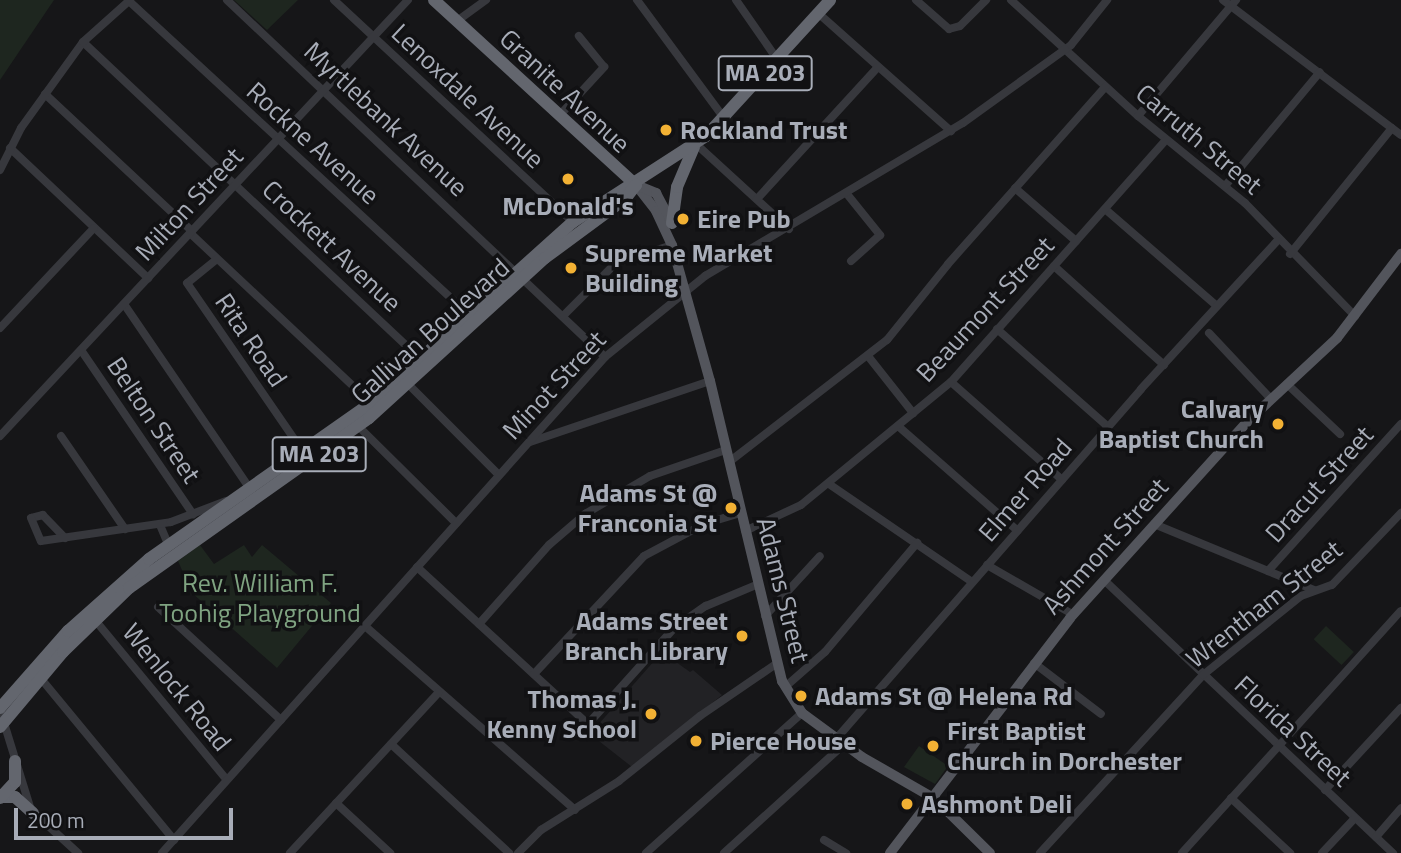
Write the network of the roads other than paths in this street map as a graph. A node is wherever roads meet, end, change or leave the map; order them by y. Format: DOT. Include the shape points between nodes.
graph roads {
  1 [pos="129,0"];
  2 [pos="226,0"];
  3 [pos="334,0"];
  4 [pos="408,0"];
  5 [pos="434,0"];
  6 [pos="486,0"];
  7 [pos="637,0"];
  8 [pos="736,0"];
  9 [pos="916,0"];
  10 [pos="986,0"];
  11 [pos="1011,0"];
  12 [pos="1107,0"];
  13 [pos="1223,0"];
  14 [pos="1233,4"];
  15 [pos="824,5"];
  16 [pos="457,21"];
  17 [pos="374,36"];
  18 [pos="579,36"];
  19 [pos="83,42"];
  20 [pos="1064,50"];
  21 [pos="777,59"];
  22 [pos="877,67"];
  23 [pos="1320,72"];
  24 [pos="1105,87"];
  25 [pos="324,90"];
  26 [pos="45,94"];
  27 [pos="559,116"];
  28 [pos="1138,116"];
  29 [pos="724,118"];
  30 [pos="1392,128"];
  31 [pos="951,131"];
  32 [pos="1401,135"];
  33 [pos="278,139"];
  34 [pos="1166,140"];
  35 [pos="696,144"];
  36 [pos="10,148"];
  37 [pos="0,170"];
  38 [pos="235,185"];
  39 [pos="636,185"];
  40 [pos="1225,186"];
  41 [pos="1015,188"];
  42 [pos="847,194"];
  43 [pos="757,198"];
  44 [pos="1105,209"];
  45 [pos="573,222"];
  46 [pos="672,223"];
  47 [pos="93,228"];
  48 [pos="789,229"];
  49 [pos="191,232"];
  50 [pos="1076,241"];
  51 [pos="1278,241"];
  52 [pos="672,245"];
  53 [pos="1290,254"];
  54 [pos="1401,254"];
  55 [pos="217,259"];
  56 [pos="851,261"];
  57 [pos="1054,266"];
  58 [pos="521,273"];
  59 [pos="148,278"];
  60 [pos="685,291"];
  61 [pos="124,304"];
  62 [pos="1217,306"];
  63 [pos="469,315"];
  64 [pos="564,315"];
  65 [pos="1354,316"];
  66 [pos="0,328"];
  67 [pos="997,330"];
  68 [pos="1209,333"];
  69 [pos="81,350"];
  70 [pos="868,356"];
  71 [pos="606,357"];
  72 [pos="426,363"];
  73 [pos="1164,365"];
  74 [pos="710,381"];
  75 [pos="951,382"];
  76 [pos="1287,384"];
  77 [pos="409,385"];
  78 [pos="1271,399"];
  79 [pos="375,407"];
  80 [pos="913,414"];
  81 [pos="1401,424"];
  82 [pos="358,426"];
  83 [pos="898,426"];
  84 [pos="1108,427"];
  85 [pos="1340,434"];
  86 [pos="61,436"];
  87 [pos="1,440"];
  88 [pos="528,443"];
  89 [pos="726,450"];
  90 [pos="303,452"];
  91 [pos="729,462"];
  92 [pos="499,475"];
  93 [pos="1062,480"];
  94 [pos="829,484"];
  95 [pos="250,487"];
  96 [pos="741,513"];
  97 [pos="1401,513"];
  98 [pos="456,523"];
  99 [pos="197,524"];
  100 [pos="1154,524"];
  101 [pos="160,525"];
  102 [pos="125,529"];
  103 [pos="745,531"];
  104 [pos="1017,531"];
  105 [pos="65,537"];
  106 [pos="917,543"];
  107 [pos="168,544"];
  108 [pos="820,556"];
  109 [pos="987,565"];
  110 [pos="417,567"];
  111 [pos="1268,571"];
  112 [pos="1104,580"];
  113 [pos="972,582"];
  114 [pos="756,585"];
  115 [pos="1314,590"];
  116 [pos="158,607"];
  117 [pos="1401,611"];
  118 [pos="1073,615"];
  119 [pos="764,617"];
  120 [pos="95,620"];
  121 [pos="480,624"];
  122 [pos="365,626"];
  123 [pos="1034,663"];
  124 [pos="776,664"];
  125 [pos="36,673"];
  126 [pos="534,674"];
  127 [pos="1203,675"];
  128 [pos="785,687"];
  129 [pos="438,694"];
  130 [pos="1401,708"];
  131 [pos="802,713"];
  132 [pos="1101,714"];
  133 [pos="1,717"];
  134 [pos="281,720"];
  135 [pos="840,742"];
  136 [pos="391,744"];
  137 [pos="1277,747"];
  138 [pos="15,761"];
  139 [pos="227,780"];
  140 [pos="1325,790"];
  141 [pos="1,798"];
  142 [pos="1231,798"];
  143 [pos="935,799"];
  144 [pos="336,803"];
  145 [pos="1401,808"];
  146 [pos="575,810"];
  147 [pos="35,815"];
  148 [pos="1355,818"];
  149 [pos="1376,837"];
  150 [pos="174,840"];
  151 [pos="824,840"];
  152 [pos="987,852"];
  153 [pos="78,853"];
  154 [pos="162,853"];
  155 [pos="290,853"];
  156 [pos="390,853"];
  157 [pos="509,853"];
  158 [pos="519,853"];
  159 [pos="646,853"];
  160 [pos="724,853"];
  161 [pos="846,853"];
  162 [pos="890,853"];
  163 [pos="1040,853"];
  164 [pos="1182,853"];
  165 [pos="1290,853"];
  166 [pos="1322,853"];
  167 [pos="1394,853"];
  1 -- 19 [label="street"];
  1 -- 33 [label="street, Rockne Avenue"];
  2 -- 25 [label="street, Myrtlebank Avenue"];
  3 -- 17 [label="street, Lenoxdale Avenue"];
  4 -- 17 [label="street, Milton Street"];
  5 -- 16 [label="highway, Granite Avenue"];
  6 -- 16 [label="street"];
  7 -- 29 [label="street"];
  8 -- 21 [label="street"];
  9 -- 10 [label="street" via="953,29"];
  11 -- 20 [label="street, Carruth Street"];
  12 -- 20 [label="street, Minot Street"];
  13 -- 14 [label="street"];
  14 -- 23 [label="street"];
  14 -- 28 [label="street"];
  15 -- 21 [label="highway, Gallivan Boulevard / MA 203"];
  15 -- 22 [label="street"];
  16 -- 27 [label="highway, Granite Avenue"];
  17 -- 25 [label="street, Milton Street"];
  17 -- 45 [label="street, Lenoxdale Avenue"];
  18 -- 27 [label="street" via="604,68"];
  19 -- 26 [label="street"];
  19 -- 38 [label="street, Crockett Avenue"];
  20 -- 24 [label="street, Carruth Street"];
  20 -- 31 [label="street, Minot Street"];
  21 -- 29 [label="highway, Gallivan Boulevard / MA 203"];
  22 -- 31 [label="street"];
  22 -- 43 [label="street"];
  23 -- 30 [label="street"];
  23 -- 40 [label="street"];
  24 -- 28 [label="street, Carruth Street"];
  24 -- 41 [label="street"];
  25 -- 33 [label="street, Milton Street"];
  25 -- 58 [label="street, Myrtlebank Avenue"];
  26 -- 36 [label="street"];
  26 -- 49 [label="street"];
  27 -- 39 [label="highway, Granite Avenue"];
  28 -- 34 [label="street, Carruth Street"];
  29 -- 35 [label="highway, Gallivan Boulevard / MA 203"];
  30 -- 32 [label="street"];
  30 -- 53 [label="street"];
  31 -- 42 [label="street, Minot Street"];
  33 -- 38 [label="street, Milton Street"];
  33 -- 63 [label="street, Rockne Avenue"];
  34 -- 40 [label="street, Carruth Street"];
  34 -- 44 [label="street, Beaumont Street"];
  35 -- 39 [label="highway, Gallivan Boulevard / MA 203"];
  35 -- 43 [label="street"];
  35 -- 46 [label="highway" via="677,187"];
  36 -- 37 [label="street"];
  36 -- 47 [label="street"];
  38 -- 49 [label="street, Milton Street"];
  38 -- 72 [label="street, Crockett Avenue"];
  39 -- 45 [label="highway, Gallivan Boulevard / MA 203" via="617,191"];
  39 -- 46 [label="main road, Adams Street" via="656,193"];
  39 -- 52 [label="main road, Adams Street" via="656,211"];
  39 -- 58 [label="highway, Gallivan Boulevard / MA 203" via="625,199"];
  40 -- 51 [label="street, Carruth Street"];
  41 -- 50 [label="street"];
  41 -- 70 [label="street" via="900,326"];
  42 -- 48 [label="street, Minot Street"];
  42 -- 56 [label="street" via="880,235"];
  43 -- 48 [label="street"];
  44 -- 50 [label="street, Beaumont Street"];
  44 -- 62 [label="street"];
  45 -- 58 [label="highway, Gallivan Boulevard / MA 203"];
  46 -- 52 [label="main road, Adams Street"];
  47 -- 59 [label="street"];
  47 -- 66 [label="street"];
  48 -- 60 [label="street, Minot Street"];
  49 -- 55 [label="street"];
  49 -- 59 [label="street, Milton Street"];
  50 -- 57 [label="street, Beaumont Street"];
  51 -- 53 [label="street, Carruth Street"];
  51 -- 62 [label="street, Elmer Road"];
  52 -- 60 [label="main road, Adams Street"];
  52 -- 64 [label="street" via="616,263"];
  53 -- 65 [label="street, Carruth Street"];
  54 -- 65 [label="main road, Ashmont Street"];
  55 -- 79 [label="street"];
  55 -- 90 [label="street, Rita Road" via="187,283"];
  57 -- 67 [label="street, Beaumont Street"];
  57 -- 73 [label="street"];
  58 -- 63 [label="highway, Gallivan Boulevard / MA 203"];
  58 -- 64 [label="street, Myrtlebank Avenue"];
  58 -- 72 [label="highway, Gallivan Boulevard / MA 203"];
  59 -- 61 [label="street, Milton Street"];
  60 -- 71 [label="street, Minot Street"];
  60 -- 74 [label="main road, Adams Street"];
  61 -- 69 [label="street, Milton Street"];
  61 -- 95 [label="street"];
  62 -- 73 [label="street, Elmer Road"];
  63 -- 72 [label="highway, Gallivan Boulevard / MA 203"];
  64 -- 71 [label="street, Myrtlebank Avenue"];
  65 -- 76 [label="main road, Ashmont Street"];
  67 -- 75 [label="street, Beaumont Street"];
  67 -- 84 [label="street"];
  68 -- 78 [label="street"];
  69 -- 87 [label="street, Milton Street"];
  69 -- 99 [label="street, Belton Street"];
  70 -- 80 [label="street"];
  70 -- 91 [label="street"];
  71 -- 88 [label="street, Minot Street"];
  72 -- 77 [label="highway, Gallivan Boulevard / MA 203"];
  72 -- 79 [label="highway, Gallivan Boulevard / MA 203"];
  73 -- 84 [label="street, Elmer Road"];
  74 -- 88 [label="street" via="590,418"];
  74 -- 89 [label="main road, Adams Street"];
  75 -- 80 [label="street, Beaumont Street"];
  75 -- 93 [label="street"];
  76 -- 78 [label="main road, Ashmont Street"];
  76 -- 85 [label="street"];
  77 -- 79 [label="highway, Gallivan Boulevard / MA 203"];
  77 -- 92 [label="street"];
  78 -- 100 [label="main road, Ashmont Street"];
  79 -- 82 [label="highway, Gallivan Boulevard / MA 203"];
  79 -- 90 [label="highway, Gallivan Boulevard / MA 203"];
  80 -- 83 [label="street, Beaumont Street"];
  81 -- 111 [label="street, Dracut Street"];
  82 -- 98 [label="street"];
  82 -- 99 [label="highway, Gallivan Boulevard / MA 203"];
  83 -- 94 [label="street, Beaumont Street"];
  83 -- 104 [label="street"];
  84 -- 93 [label="street, Elmer Road"];
  86 -- 102 [label="street"];
  88 -- 92 [label="street, Minot Street"];
  89 -- 91 [label="main road, Adams Street"];
  89 -- 121 [label="street" via="650,476 585,514 549,545"];
  90 -- 95 [label="highway, Gallivan Boulevard / MA 203"];
  91 -- 96 [label="main road, Adams Street"];
  92 -- 98 [label="street, Minot Street"];
  93 -- 104 [label="street, Elmer Road"];
  94 -- 103 [label="street, Beaumont Street" via="801,505"];
  94 -- 106 [label="street"];
  95 -- 99 [label="highway, Gallivan Boulevard / MA 203"];
  96 -- 103 [label="main road, Adams Street"];
  96 -- 126 [label="street" via="704,524 644,556"];
  97 -- 115 [label="street, Wrentham Street" via="1341,578"];
  98 -- 110 [label="street, Minot Street"];
  99 -- 101 [label="street, Gallivan Boulevard"];
  99 -- 107 [label="highway, Gallivan Boulevard / MA 203"];
  99 -- 120 [label="highway, Gallivan Boulevard / MA 203"];
  100 -- 111 [label="street"];
  100 -- 112 [label="main road, Ashmont Street"];
  101 -- 102 [label="street, Gallivan Boulevard"];
  101 -- 107 [label="street"];
  102 -- 105 [label="street, Gallivan Boulevard"];
  103 -- 114 [label="main road, Adams Street"];
  104 -- 109 [label="street, Elmer Road"];
  105 -- 105 [label="street, Gallivan Boulevard" via="41,541 30,523 36,515 50,519"];
  106 -- 113 [label="street"];
  106 -- 128 [label="street" via="825,652"];
  107 -- 125 [label="highway, Gallivan Boulevard / MA 203" via="107,594"];
  108 -- 119 [label="street"];
  109 -- 113 [label="street, Elmer Road"];
  109 -- 118 [label="street"];
  110 -- 121 [label="street"];
  110 -- 122 [label="street, Minot Street"];
  111 -- 115 [label="street"];
  112 -- 118 [label="main road, Ashmont Street"];
  112 -- 127 [label="street, Florida Street"];
  113 -- 135 [label="street, Elmer Road"];
  114 -- 119 [label="main road, Adams Street"];
  114 -- 126 [label="street" via="706,606 674,628 588,724"];
  115 -- 127 [label="street, Wrentham Street"];
  116 -- 134 [label="street"];
  117 -- 137 [label="street"];
  118 -- 123 [label="main road, Ashmont Street"];
  119 -- 124 [label="main road, Adams Street"];
  120 -- 125 [label="highway, Gallivan Boulevard / MA 203"];
  120 -- 139 [label="street, Wenlock Road"];
  121 -- 126 [label="street"];
  122 -- 129 [label="street"];
  122 -- 134 [label="street, Minot Street"];
  123 -- 132 [label="street"];
  123 -- 143 [label="main road, Ashmont Street"];
  124 -- 128 [label="main road, Adams Street"];
  124 -- 146 [label="street"];
  125 -- 133 [label="highway, Gallivan Boulevard / MA 203"];
  125 -- 150 [label="street"];
  127 -- 137 [label="street, Florida Street"];
  127 -- 163 [label="street, Wrentham Street"];
  128 -- 131 [label="main road, Adams Street"];
  129 -- 136 [label="street"];
  129 -- 146 [label="street"];
  130 -- 140 [label="street"];
  131 -- 135 [label="main road, Adams Street"];
  131 -- 159 [label="street"];
  133 -- 138 [label="street"];
  134 -- 139 [label="street, Minot Street"];
  135 -- 143 [label="main road, Adams Street"];
  135 -- 160 [label="street, Elmer Road"];
  136 -- 144 [label="street"];
  136 -- 157 [label="street"];
  137 -- 140 [label="street, Florida Street"];
  137 -- 142 [label="street"];
  138 -- 141 [label="highway" via="15,782"];
  138 -- 147 [label="street"];
  139 -- 150 [label="street, Minot Street"];
  140 -- 148 [label="street, Florida Street"];
  141 -- 147 [label="highway" via="16,797"];
  142 -- 164 [label="street"];
  142 -- 165 [label="street"];
  143 -- 152 [label="main road, Adams Street"];
  143 -- 162 [label="main road, Ashmont Street"];
  144 -- 155 [label="street"];
  144 -- 156 [label="street"];
  145 -- 149 [label="street"];
  146 -- 158 [label="street" via="541,830"];
  147 -- 153 [label="street"];
  148 -- 149 [label="street, Florida Street"];
  148 -- 166 [label="street"];
  149 -- 167 [label="street, Florida Street"];
  150 -- 154 [label="street, Minot Street"];
  151 -- 161 [label="street"];
}
